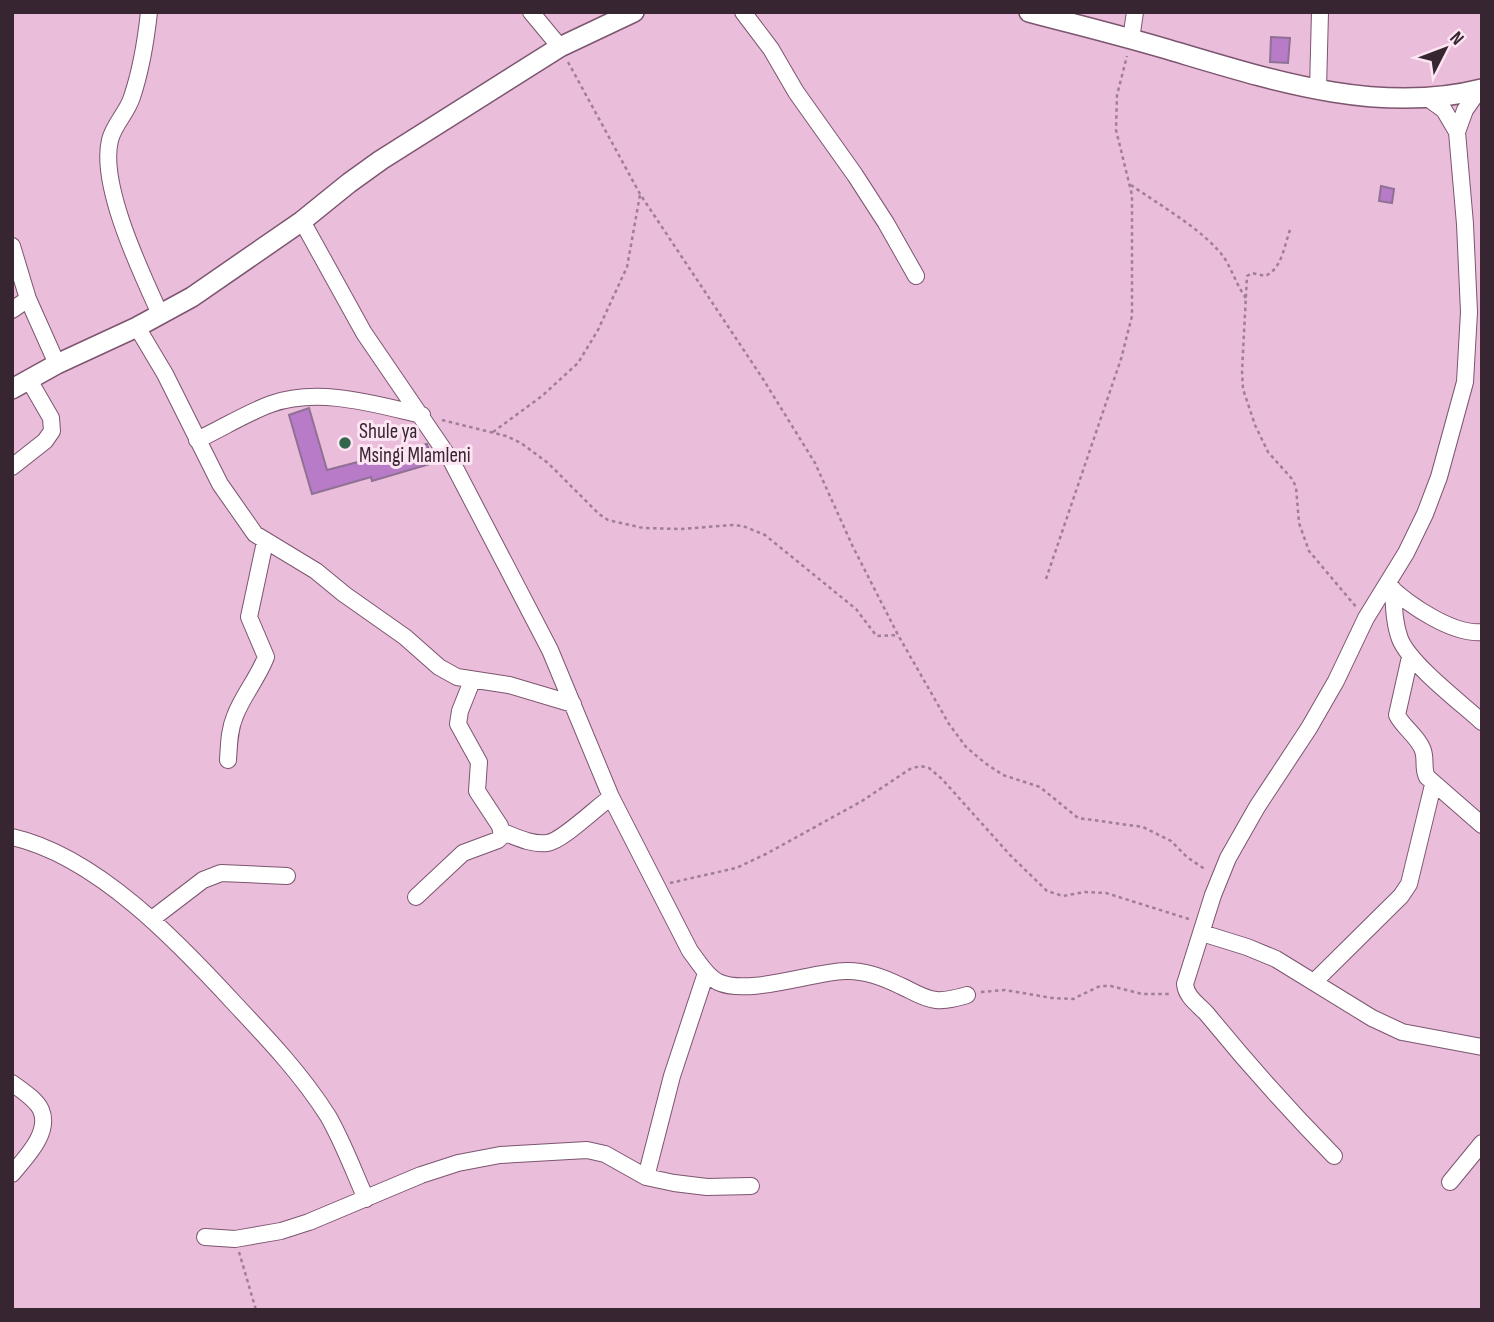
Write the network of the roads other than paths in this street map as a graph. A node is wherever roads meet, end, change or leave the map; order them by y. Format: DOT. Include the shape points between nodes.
graph roads {
  1 [pos="149,12"];
  2 [pos="531,12"];
  3 [pos="634,12"];
  4 [pos="743,12"];
  5 [pos="1029,12"];
  6 [pos="1135,12"];
  7 [pos="1320,12"];
  8 [pos="1131,39"];
  9 [pos="560,47"];
  10 [pos="1318,89"];
  11 [pos="1480,90"];
  12 [pos="1429,99"];
  13 [pos="1457,132"];
  14 [pos="302,221"];
  15 [pos="12,246"];
  16 [pos="916,276"];
  17 [pos="28,299"];
  18 [pos="12,310"];
  19 [pos="160,314"];
  20 [pos="137,327"];
  21 [pos="57,364"];
  22 [pos="21,385"];
  23 [pos="422,415"];
  24 [pos="197,440"];
  25 [pos="12,467"];
  26 [pos="265,542"];
  27 [pos="1390,587"];
  28 [pos="1482,632"];
  29 [pos="1409,657"];
  30 [pos="472,681"];
  31 [pos="573,704"];
  32 [pos="1482,722"];
  33 [pos="228,760"];
  34 [pos="1433,785"];
  35 [pos="611,797"];
  36 [pos="1482,825"];
  37 [pos="503,832"];
  38 [pos="12,837"];
  39 [pos="287,876"];
  40 [pos="416,897"];
  41 [pos="152,919"];
  42 [pos="1204,928"];
  43 [pos="706,973"];
  44 [pos="1314,981"];
  45 [pos="967,995"];
  46 [pos="1482,1047"];
  47 [pos="12,1083"];
  48 [pos="1482,1143"];
  49 [pos="1334,1156"];
  50 [pos="12,1174"];
  51 [pos="646,1177"];
  52 [pos="1450,1182"];
  53 [pos="751,1186"];
  54 [pos="366,1199"];
  55 [pos="205,1237"];
  1 -- 19 [label="street" via="132,98 110,141 110,163 124,228"];
  2 -- 9 [label="street"];
  3 -- 9 [label="main road"];
  4 -- 16 [label="street" via="855,175"];
  5 -- 8 [label="main road"];
  6 -- 8 [label="street"];
  7 -- 10 [label="street"];
  8 -- 10 [label="main road"];
  9 -- 14 [label="main road" via="381,160"];
  10 -- 12 [label="main road"];
  11 -- 12 [label="main road"];
  11 -- 13 [label="street" via="1465,110"];
  12 -- 13 [label="street" via="1444,110"];
  13 -- 27 [label="street" via="1469,312 1465,382 1435,489"];
  14 -- 19 [label="main road"];
  14 -- 23 [label="street" via="365,333"];
  15 -- 17 [label="street"];
  17 -- 18 [label="street"];
  17 -- 21 [label="street"];
  19 -- 20 [label="main road"];
  20 -- 21 [label="main road"];
  20 -- 24 [label="street"];
  21 -- 22 [label="main road"];
  22 -- 25 [label="street" via="51,418 52,431"];
  23 -- 24 [label="street" via="340,398 303,397 271,404"];
  23 -- 31 [label="street" via="452,462 550,650"];
  24 -- 26 [label="street" via="220,484"];
  26 -- 30 [label="street" via="316,570 439,667"];
  26 -- 33 [label="street" via="249,617 266,657 235,715"];
  27 -- 28 [label="street" via="1414,608 1464,631"];
  27 -- 29 [label="street" via="1400,639"];
  27 -- 42 [label="street" via="1366,618 1316,716 1252,817 1220,877"];
  29 -- 32 [label="street"];
  29 -- 34 [label="street" via="1397,715 1422,747 1424,770"];
  30 -- 31 [label="street" via="509,685"];
  30 -- 37 [label="street" via="458,724 477,756 477,791"];
  31 -- 35 [label="street"];
  34 -- 36 [label="street"];
  34 -- 44 [label="street" via="1409,884"];
  35 -- 37 [label="street" via="550,843"];
  35 -- 43 [label="street" via="690,951"];
  37 -- 40 [label="street" via="498,840 463,853"];
  38 -- 41 [label="street" via="75,864"];
  39 -- 41 [label="street" via="220,873 203,880"];
  41 -- 54 [label="street" via="288,1059 329,1117"];
  42 -- 44 [label="street"];
  42 -- 49 [label="street" via="1185,991"];
  43 -- 45 [label="street" via="718,982 738,986 858,972 934,1000"];
  43 -- 51 [label="street"];
  44 -- 46 [label="street" via="1402,1032"];
  47 -- 50 [label="street" via="33,1100 43,1121 40,1134"];
  48 -- 52 [label="street"];
  51 -- 53 [label="street" via="707,1187"];
  51 -- 54 [label="street" via="605,1154 587,1150 500,1155 421,1175"];
  54 -- 55 [label="street" via="281,1231"];
}
